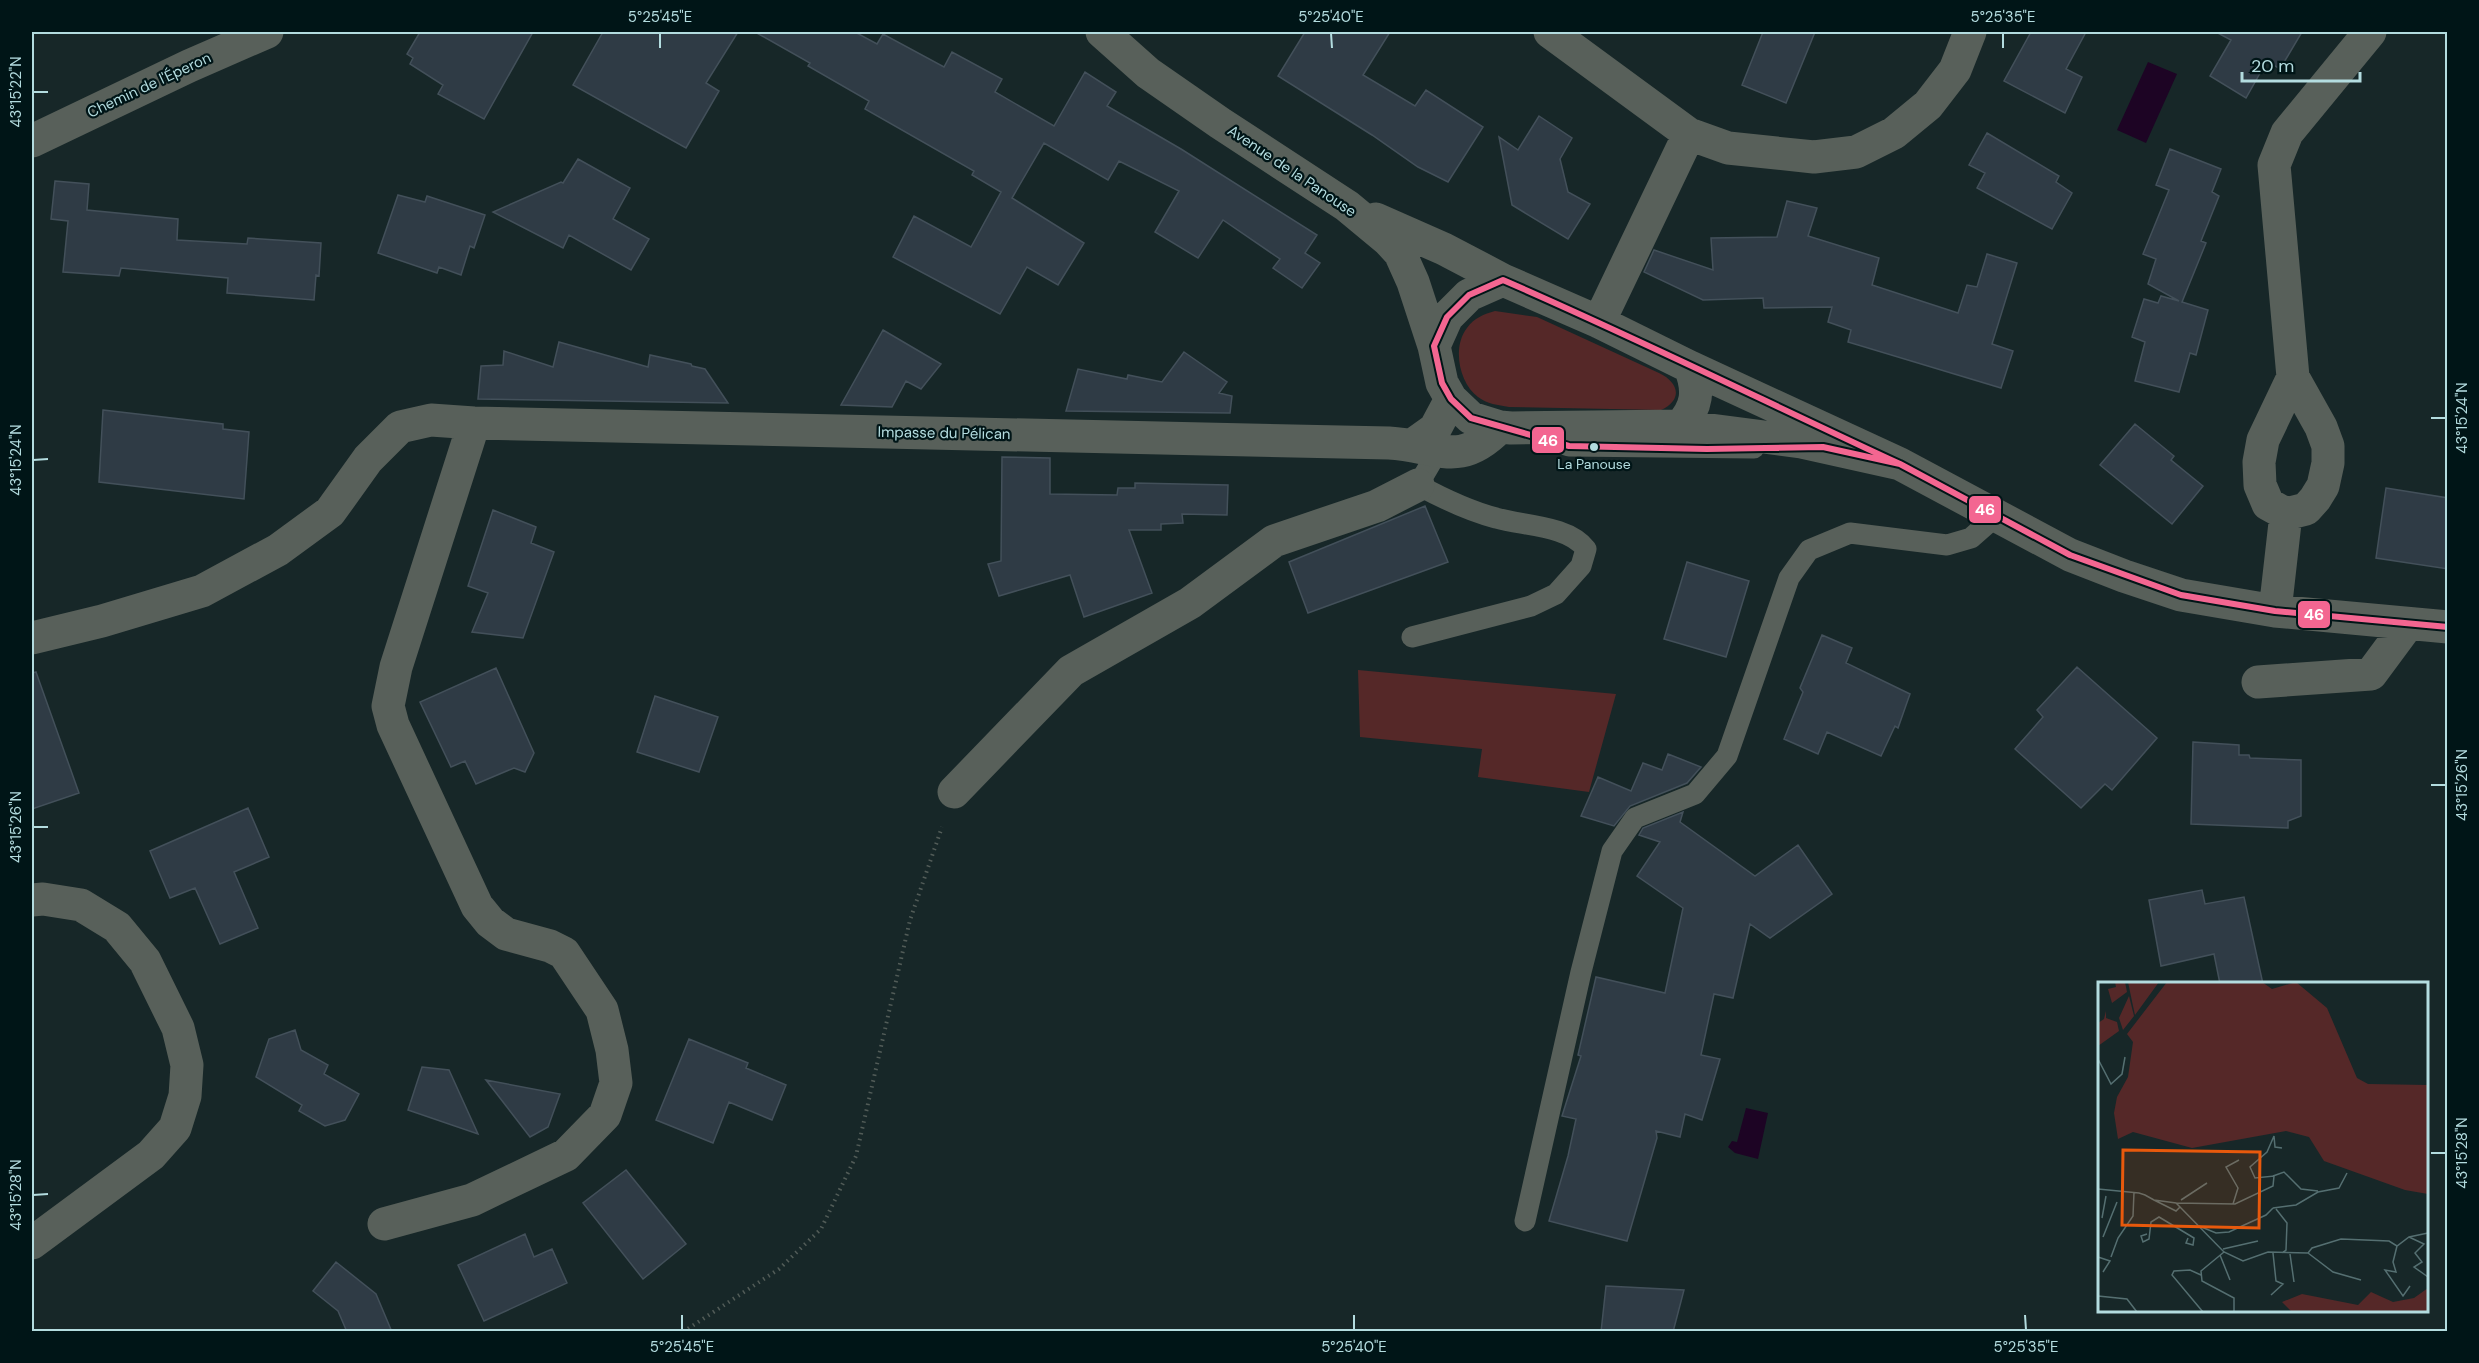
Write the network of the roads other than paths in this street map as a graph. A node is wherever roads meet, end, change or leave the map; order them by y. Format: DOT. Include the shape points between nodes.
graph roads {
  1 [pos="267,32"];
  2 [pos="1102,32"];
  3 [pos="1550,32"];
  4 [pos="1970,32"];
  5 [pos="2370,32"];
  6 [pos="1689,134"];
  7 [pos="32,141"];
  8 [pos="1347,206"];
  9 [pos="1503,280"];
  10 [pos="1599,322"];
  11 [pos="1434,346"];
  12 [pos="1690,367"];
  13 [pos="2293,377"];
  14 [pos="1451,399"];
  15 [pos="474,423"];
  16 [pos="1680,426"];
  17 [pos="1505,428"];
  18 [pos="1823,447"];
  19 [pos="1426,448"];
  20 [pos="1900,464"];
  21 [pos="1418,485"];
  22 [pos="2286,514"];
  23 [pos="1996,516"];
  24 [pos="2274,611"];
  25 [pos="2408,624"];
  26 [pos="2448,627"];
  27 [pos="1412,637"];
  28 [pos="32,638"];
  29 [pos="2258,682"];
  30 [pos="954,792"];
  31 [pos="32,900"];
  32 [pos="1525,1221"];
  33 [pos="384,1224"];
  34 [pos="32,1243"];
  1 -- 7 [label="street, Chemin de l'Éperon"];
  2 -- 8 [label="street, Avenue de la Panouse" via="1148,73"];
  3 -- 6 [label="street"];
  4 -- 6 [label="street" via="1955,70 1928,105 1894,133 1856,152 1815,157 1773,154 1728,148"];
  5 -- 13 [label="street" via="2288,133 2274,165"];
  6 -- 10 [label="street"];
  8 -- 9 [label="street, Avenue de la Panouse"];
  8 -- 11 [label="street, Avenue de la Panouse" via="1400,254"];
  9 -- 10 [label="street, Avenue de la Panouse"];
  9 -- 11 [label="street" via="1469,295 1447,317"];
  10 -- 12 [label="street, Avenue de la Panouse"];
  11 -- 14 [label="street, Avenue de la Panouse" via="1442,383"];
  12 -- 16 [label="street" via="1697,394 1689,416"];
  12 -- 20 [label="street, Avenue de la Panouse"];
  13 -- 22 [label="street" via="2263,440 2259,462 2260,484 2268,504"];
  13 -- 22 [label="street" via="2321,427 2328,446 2328,463 2315,500 2306,509"];
  14 -- 17 [label="street, Avenue de la Panouse" via="1471,418"];
  14 -- 19 [label="street"];
  15 -- 19 [label="street, Impasse du Pélican"];
  15 -- 28 [label="street, Impasse du Pélican" via="431,420 400,427 368,459 330,512 278,550 202,591"];
  15 -- 33 [label="street" via="396,667 388,706 393,725 477,906 506,934 564,953 602,1010 616,1083 605,1115 566,1155 472,1200"];
  16 -- 17 [label="street, Avenue de la Panouse"];
  16 -- 18 [label="street, Avenue de la Panouse"];
  17 -- 18 [label="lane" via="1569,446"];
  17 -- 19 [label="street, Impasse du Pélican" via="1466,452"];
  18 -- 20 [label="street, Avenue de la Panouse"];
  19 -- 21 [label="lane"];
  20 -- 23 [label="street, Avenue de la Panouse"];
  21 -- 27 [label="lane" via="1494,518 1560,532 1580,541 1586,549 1581,566 1556,594 1531,606"];
  21 -- 30 [label="street" via="1377,506 1274,542 1190,603 1071,671"];
  22 -- 24 [label="street"];
  23 -- 24 [label="street, Avenue de la Panouse" via="2070,555 2135,580 2181,595"];
  23 -- 32 [label="lane" via="1971,538 1947,545 1850,533 1809,550 1790,578 1727,756 1695,794 1635,818 1612,851"];
  24 -- 25 [label="street, Avenue de la Panouse"];
  25 -- 26 [label="street, Avenue de la Panouse"];
  25 -- 29 [label="street" via="2371,674"];
  31 -- 34 [label="street" via="81,905 117,927 145,961 178,1028 187,1065 185,1096 175,1128 151,1155"];
}
